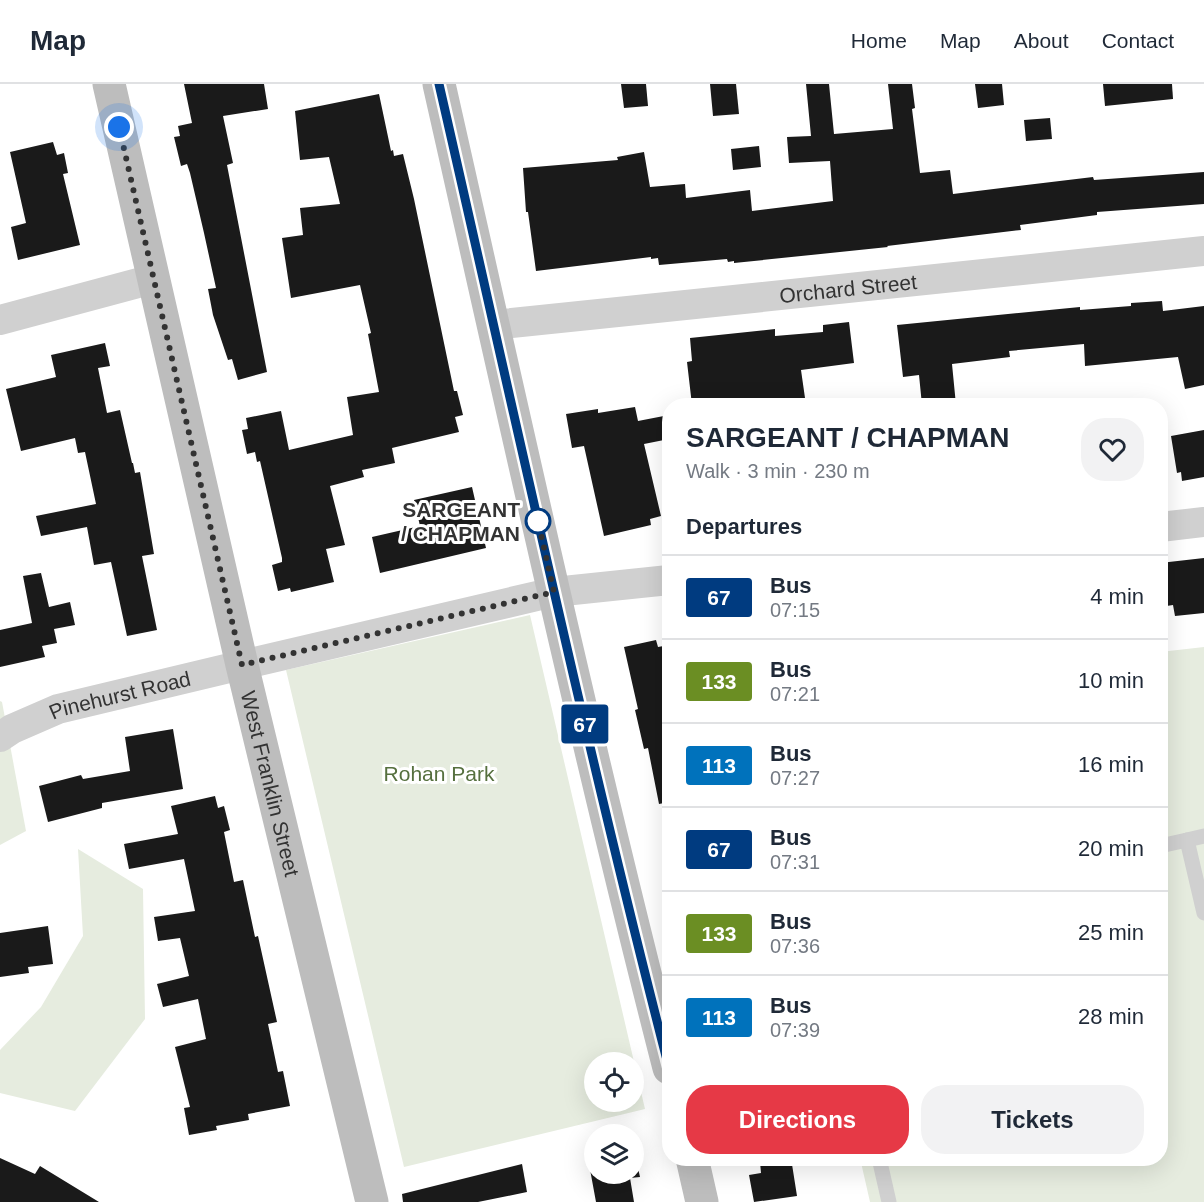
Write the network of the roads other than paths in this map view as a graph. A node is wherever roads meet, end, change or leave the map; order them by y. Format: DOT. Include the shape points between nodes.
graph roads {
  1 [pos="109,84"];
  2 [pos="439,84"];
  3 [pos="1204,251"];
  4 [pos="153,279"];
  5 [pos="0,320"];
  6 [pos="494,325"];
  7 [pos="1204,522"];
  8 [pos="1168,525"];
  9 [pos="662,581"];
  10 [pos="554,592"];
  11 [pos="242,665"];
  12 [pos="0,737"];
  13 [pos="1204,836"];
  14 [pos="1187,840"];
  15 [pos="1168,844"];
  16 [pos="1204,913"];
  17 [pos="662,1040"];
  18 [pos="694,1166"];
  19 [pos="881,1166"];
  20 [pos="372,1202"];
  21 [pos="702,1202"];
  22 [pos="889,1202"];
  1 -- 4 [label="street, West Franklin Street"];
  2 -- 6 [label="street"];
  3 -- 6 [label="street, Orchard Street"];
  4 -- 5 [label="street"];
  4 -- 11 [label="street, West Franklin Street"];
  6 -- 10 [label="street"];
  7 -- 8 [label="street"];
  9 -- 10 [label="street, Pinehurst Road"];
  10 -- 11 [label="street, Pinehurst Road"];
  10 -- 17 [label="street"];
  11 -- 12 [label="street, Pinehurst Road" via="58,709"];
  11 -- 20 [label="street, West Franklin Street"];
  13 -- 14 [label="lane"];
  14 -- 15 [label="lane"];
  14 -- 16 [label="lane"];
  18 -- 21 [label="street"];
  19 -- 22 [label="lane"];
}
